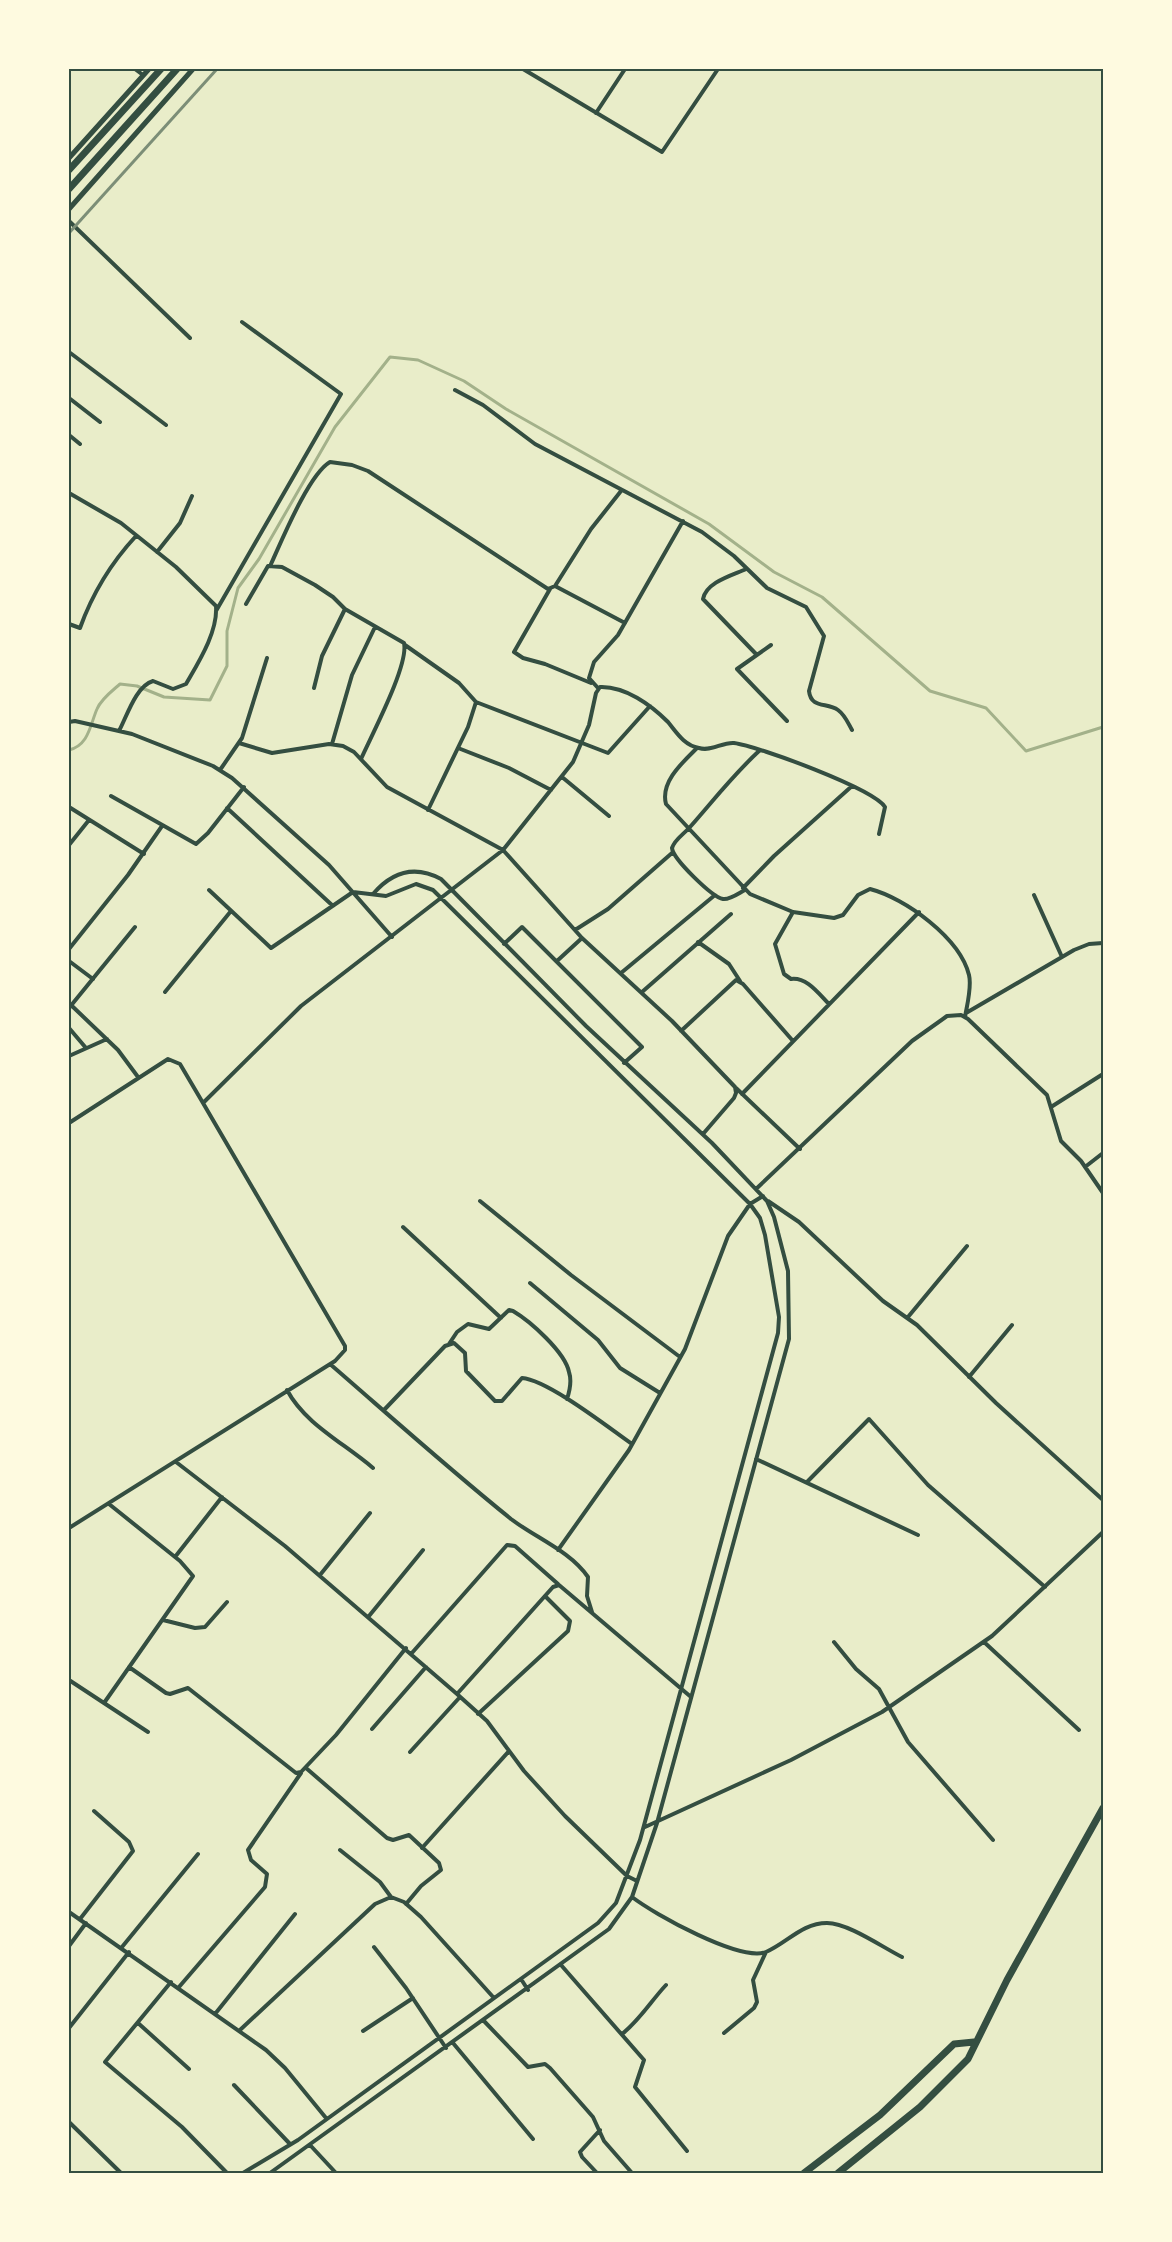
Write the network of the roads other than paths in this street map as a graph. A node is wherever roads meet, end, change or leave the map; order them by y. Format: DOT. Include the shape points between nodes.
graph roads {
  1 [pos="135,69"];
  2 [pos="149,69"];
  3 [pos="161,69"];
  4 [pos="177,69"];
  5 [pos="523,69"];
  6 [pos="625,69"];
  7 [pos="718,69"];
  8 [pos="189,70"];
  9 [pos="143,75"];
  10 [pos="596,113"];
  11 [pos="69,158"];
  12 [pos="69,170"];
  13 [pos="69,189"];
  14 [pos="69,209"];
  15 [pos="69,221"];
  16 [pos="242,322"];
  17 [pos="190,339"];
  18 [pos="69,352"];
  19 [pos="455,390"];
  20 [pos="69,398"];
  21 [pos="100,422"];
  22 [pos="166,425"];
  23 [pos="69,435"];
  24 [pos="80,444"];
  25 [pos="621,491"];
  26 [pos="69,493"];
  27 [pos="192,496"];
  28 [pos="683,521"];
  29 [pos="136,536"];
  30 [pos="157,552"];
  31 [pos="271,564"];
  32 [pos="747,569"];
  33 [pos="553,587"];
  34 [pos="246,603"];
  35 [pos="345,609"];
  36 [pos="216,611"];
  37 [pos="625,623"];
  38 [pos="69,624"];
  39 [pos="375,627"];
  40 [pos="405,645"];
  41 [pos="771,645"];
  42 [pos="756,654"];
  43 [pos="267,658"];
  44 [pos="592,683"];
  45 [pos="314,688"];
  46 [pos="598,688"];
  47 [pos="476,702"];
  48 [pos="650,706"];
  49 [pos="787,721"];
  50 [pos="69,722"];
  51 [pos="119,730"];
  52 [pos="852,730"];
  53 [pos="583,742"];
  54 [pos="239,743"];
  55 [pos="332,744"];
  56 [pos="458,748"];
  57 [pos="697,748"];
  58 [pos="759,751"];
  59 [pos="361,759"];
  60 [pos="220,770"];
  61 [pos="562,777"];
  62 [pos="852,786"];
  63 [pos="244,787"];
  64 [pos="551,790"];
  65 [pos="111,796"];
  66 [pos="69,807"];
  67 [pos="227,808"];
  68 [pos="429,810"];
  69 [pos="609,816"];
  70 [pos="89,820"];
  71 [pos="162,826"];
  72 [pos="688,830"];
  73 [pos="879,834"];
  74 [pos="69,846"];
  75 [pos="503,850"];
  76 [pos="672,853"];
  77 [pos="144,854"];
  78 [pos="744,889"];
  79 [pos="209,890"];
  80 [pos="452,891"];
  81 [pos="353,892"];
  82 [pos="373,894"];
  83 [pos="714,895"];
  84 [pos="1034,895"];
  85 [pos="442,898"];
  86 [pos="333,906"];
  87 [pos="231,911"];
  88 [pos="793,912"];
  89 [pos="919,912"];
  90 [pos="731,914"];
  91 [pos="135,927"];
  92 [pos="575,930"];
  93 [pos="392,936"];
  94 [pos="582,938"];
  95 [pos="698,942"];
  96 [pos="504,944"];
  97 [pos="1103,944"];
  98 [pos="69,949"];
  99 [pos="1062,957"];
  100 [pos="69,961"];
  101 [pos="557,962"];
  102 [pos="621,973"];
  103 [pos="93,979"];
  104 [pos="740,981"];
  105 [pos="165,992"];
  106 [pos="642,993"];
  107 [pos="829,1004"];
  108 [pos="70,1006"];
  109 [pos="965,1015"];
  110 [pos="69,1028"];
  111 [pos="681,1031"];
  112 [pos="107,1039"];
  113 [pos="793,1041"];
  114 [pos="86,1048"];
  115 [pos="69,1056"];
  116 [pos="624,1063"];
  117 [pos="1103,1074"];
  118 [pos="138,1077"];
  119 [pos="735,1087"];
  120 [pos="742,1094"];
  121 [pos="202,1103"];
  122 [pos="1051,1107"];
  123 [pos="69,1122"];
  124 [pos="703,1134"];
  125 [pos="800,1149"];
  126 [pos="1103,1153"];
  127 [pos="1085,1167"];
  128 [pos="756,1189"];
  129 [pos="1103,1192"];
  130 [pos="763,1196"];
  131 [pos="480,1201"];
  132 [pos="767,1201"];
  133 [pos="750,1204"];
  134 [pos="403,1227"];
  135 [pos="966,1246"];
  136 [pos="530,1283"];
  137 [pos="908,1317"];
  138 [pos="501,1318"];
  139 [pos="1012,1325"];
  140 [pos="777,1340"];
  141 [pos="788,1342"];
  142 [pos="449,1344"];
  143 [pos="680,1357"];
  144 [pos="329,1364"];
  145 [pos="969,1377"];
  146 [pos="287,1389"];
  147 [pos="660,1393"];
  148 [pos="567,1400"];
  149 [pos="384,1410"];
  150 [pos="632,1444"];
  151 [pos="756,1459"];
  152 [pos="176,1462"];
  153 [pos="373,1468"];
  154 [pos="807,1482"];
  155 [pos="734,1494"];
  156 [pos="222,1497"];
  157 [pos="744,1497"];
  158 [pos="1103,1500"];
  159 [pos="109,1504"];
  160 [pos="370,1513"];
  161 [pos="69,1528"];
  162 [pos="1103,1532"];
  163 [pos="918,1535"];
  164 [pos="423,1550"];
  165 [pos="558,1550"];
  166 [pos="175,1557"];
  167 [pos="320,1575"];
  168 [pos="559,1585"];
  169 [pos="1045,1587"];
  170 [pos="545,1596"];
  171 [pos="227,1602"];
  172 [pos="592,1612"];
  173 [pos="369,1616"];
  174 [pos="163,1620"];
  175 [pos="834,1642"];
  176 [pos="984,1642"];
  177 [pos="406,1648"];
  178 [pos="411,1654"];
  179 [pos="426,1666"];
  180 [pos="129,1667"];
  181 [pos="69,1680"];
  182 [pos="681,1690"];
  183 [pos="459,1695"];
  184 [pos="691,1697"];
  185 [pos="104,1702"];
  186 [pos="890,1706"];
  187 [pos="478,1714"];
  188 [pos="372,1729"];
  189 [pos="1079,1730"];
  190 [pos="148,1732"];
  191 [pos="509,1751"];
  192 [pos="410,1752"];
  193 [pos="306,1768"];
  194 [pos="301,1772"];
  195 [pos="1103,1808"];
  196 [pos="94,1812"];
  197 [pos="657,1823"];
  198 [pos="644,1827"];
  199 [pos="993,1840"];
  200 [pos="422,1848"];
  201 [pos="340,1850"];
  202 [pos="198,1854"];
  203 [pos="627,1876"];
  204 [pos="638,1881"];
  205 [pos="391,1897"];
  206 [pos="632,1897"];
  207 [pos="406,1904"];
  208 [pos="69,1912"];
  209 [pos="295,1914"];
  210 [pos="80,1919"];
  211 [pos="86,1923"];
  212 [pos="69,1946"];
  213 [pos="122,1947"];
  214 [pos="375,1947"];
  215 [pos="129,1952"];
  216 [pos="766,1952"];
  217 [pos="902,1957"];
  218 [pos="561,1965"];
  219 [pos="521,1979"];
  220 [pos="171,1982"];
  221 [pos="666,1985"];
  222 [pos="178,1987"];
  223 [pos="528,1990"];
  224 [pos="413,1998"];
  225 [pos="494,1998"];
  226 [pos="215,2014"];
  227 [pos="483,2020"];
  228 [pos="138,2023"];
  229 [pos="69,2028"];
  230 [pos="240,2031"];
  231 [pos="363,2031"];
  232 [pos="724,2033"];
  233 [pos="622,2034"];
  234 [pos="439,2038"];
  235 [pos="974,2042"];
  236 [pos="453,2043"];
  237 [pos="446,2048"];
  238 [pos="189,2069"];
  239 [pos="234,2085"];
  240 [pos="326,2118"];
  241 [pos="69,2122"];
  242 [pos="600,2130"];
  243 [pos="533,2139"];
  244 [pos="290,2144"];
  245 [pos="310,2145"];
  246 [pos="687,2151"];
  247 [pos="121,2173"];
  248 [pos="226,2173"];
  249 [pos="243,2173"];
  250 [pos="270,2173"];
  251 [pos="336,2173"];
  252 [pos="597,2173"];
  253 [pos="632,2173"];
  254 [pos="804,2173"];
  255 [pos="838,2173"];
  1 -- 9 [label="street"];
  2 -- 9 [label="street"];
  3 -- 12 [label="highway"];
  4 -- 13 [label="highway"];
  5 -- 10 [label="street"];
  6 -- 10 [label="street"];
  7 -- 10 [label="street" via="663,152"];
  8 -- 14 [label="street"];
  9 -- 11 [label="street"];
  15 -- 17 [label="street"];
  16 -- 36 [label="street" via="341,394"];
  18 -- 22 [label="street"];
  19 -- 25 [label="street" via="483,405 535,444"];
  20 -- 21 [label="street"];
  23 -- 24 [label="street"];
  25 -- 28 [label="street"];
  25 -- 33 [label="street"];
  26 -- 29 [label="street"];
  27 -- 30 [label="street" via="180,523"];
  28 -- 32 [label="street"];
  28 -- 37 [label="street"];
  29 -- 30 [label="street"];
  29 -- 38 [label="street" via="109,566 80,628"];
  30 -- 36 [label="street" via="209,597"];
  31 -- 33 [label="street" via="297,508 324,466 335,461 368,471"];
  31 -- 34 [label="street"];
  31 -- 35 [label="street" via="315,585"];
  32 -- 42 [label="street" via="714,585 704,599"];
  32 -- 52 [label="street" via="767,588 799,603 812,614 824,639 809,695 816,704 839,711"];
  33 -- 37 [label="street"];
  33 -- 44 [label="street" via="514,652"];
  35 -- 39 [label="street"];
  35 -- 45 [label="street" via="322,656"];
  36 -- 51 [label="street" via="202,655 186,684 173,689 153,681 147,683"];
  37 -- 44 [label="street" via="594,662 589,675"];
  39 -- 40 [label="street"];
  39 -- 55 [label="street" via="352,675"];
  40 -- 47 [label="street" via="459,683"];
  40 -- 59 [label="street" via="393,686"];
  41 -- 42 [label="street"];
  42 -- 49 [label="street" via="737,669"];
  43 -- 54 [label="street"];
  44 -- 46 [label="street"];
  46 -- 48 [label="street" via="613,688"];
  46 -- 53 [label="street"];
  47 -- 53 [label="street"];
  47 -- 56 [label="street"];
  48 -- 53 [label="street" via="608,753"];
  48 -- 57 [label="street" via="680,737"];
  50 -- 51 [label="street"];
  51 -- 60 [label="street"];
  53 -- 61 [label="street"];
  54 -- 55 [label="street" via="272,753"];
  54 -- 60 [label="street"];
  55 -- 59 [label="street" via="344,746"];
  56 -- 64 [label="street"];
  56 -- 68 [label="street"];
  57 -- 58 [label="street" via="736,743"];
  57 -- 72 [label="street" via="672,776 664,798"];
  58 -- 62 [label="street"];
  58 -- 72 [label="street" via="729,779"];
  59 -- 68 [label="street" via="387,787"];
  60 -- 63 [label="street"];
  61 -- 64 [label="street"];
  61 -- 69 [label="street"];
  62 -- 73 [label="street" via="884,804"];
  62 -- 78 [label="street" via="774,856"];
  63 -- 67 [label="street"];
  63 -- 81 [label="street"];
  64 -- 75 [label="street"];
  65 -- 71 [label="street"];
  66 -- 70 [label="street"];
  67 -- 71 [label="street" via="196,844"];
  67 -- 86 [label="street"];
  68 -- 75 [label="street"];
  70 -- 74 [label="street"];
  70 -- 77 [label="street"];
  71 -- 77 [label="street"];
  72 -- 76 [label="street" via="676,840"];
  72 -- 78 [label="street"];
  75 -- 80 [label="street"];
  75 -- 92 [label="street"];
  76 -- 83 [label="street"];
  76 -- 92 [label="street" via="608,909"];
  77 -- 98 [label="street"];
  78 -- 83 [label="street" via="725,899"];
  78 -- 88 [label="street"];
  79 -- 87 [label="street"];
  80 -- 82 [label="street" via="441,879 414,870 389,879"];
  80 -- 85 [label="street"];
  80 -- 96 [label="street"];
  81 -- 82 [label="street"];
  81 -- 86 [label="street"];
  81 -- 93 [label="street"];
  82 -- 85 [label="street" via="386,896 421,884"];
  83 -- 102 [label="street"];
  84 -- 99 [label="street"];
  85 -- 93 [label="street"];
  85 -- 133 [label="street"];
  86 -- 87 [label="street" via="271,948"];
  87 -- 105 [label="street"];
  88 -- 89 [label="street" via="838,918 858,895 870,889"];
  88 -- 107 [label="street" via="775,944 784,974 805,981"];
  89 -- 107 [label="street"];
  89 -- 109 [label="street" via="942,933 967,969 970,980"];
  90 -- 95 [label="street"];
  91 -- 103 [label="street"];
  92 -- 94 [label="street"];
  93 -- 121 [label="street" via="301,1006"];
  94 -- 101 [label="street"];
  94 -- 102 [label="street"];
  95 -- 104 [label="street" via="729,964"];
  95 -- 106 [label="street"];
  96 -- 101 [label="street" via="522,927"];
  96 -- 116 [label="street"];
  97 -- 99 [label="street" via="1083,945"];
  99 -- 109 [label="street"];
  100 -- 103 [label="street"];
  101 -- 116 [label="street" via="642,1047"];
  102 -- 106 [label="street"];
  103 -- 108 [label="street"];
  104 -- 111 [label="street" via="733,982"];
  104 -- 113 [label="street"];
  106 -- 111 [label="street"];
  107 -- 113 [label="street"];
  108 -- 112 [label="street"];
  109 -- 122 [label="street" via="1047,1095"];
  109 -- 125 [label="street" via="947,1016 926,1030"];
  110 -- 114 [label="street"];
  111 -- 119 [label="street"];
  112 -- 114 [label="street"];
  112 -- 118 [label="street"];
  113 -- 120 [label="street"];
  114 -- 115 [label="street"];
  116 -- 124 [label="street"];
  117 -- 122 [label="street"];
  118 -- 121 [label="street" via="159,1063 174,1060"];
  118 -- 123 [label="street"];
  119 -- 120 [label="street"];
  119 -- 124 [label="street" via="734,1098"];
  120 -- 125 [label="street"];
  121 -- 144 [label="street" via="345,1346 342,1355"];
  122 -- 127 [label="street" via="1061,1141"];
  124 -- 128 [label="street"];
  125 -- 128 [label="street"];
  126 -- 127 [label="street"];
  127 -- 129 [label="street"];
  128 -- 130 [label="street"];
  130 -- 132 [label="street"];
  130 -- 133 [label="street"];
  131 -- 143 [label="street"];
  132 -- 137 [label="street" via="793,1217 884,1301"];
  132 -- 141 [label="street" via="788,1271"];
  133 -- 140 [label="street" via="765,1235 778,1317"];
  133 -- 143 [label="street" via="728,1236"];
  134 -- 138 [label="street"];
  135 -- 137 [label="street"];
  136 -- 147 [label="street" via="597,1340 620,1368"];
  137 -- 145 [label="street"];
  138 -- 142 [label="street" via="489,1329 468,1324"];
  138 -- 148 [label="street" via="513,1311 561,1355 570,1372"];
  139 -- 145 [label="street"];
  140 -- 141 [label="street"];
  140 -- 155 [label="street"];
  141 -- 151 [label="street"];
  142 -- 148 [label="street" via="454,1343 465,1353 466,1371 495,1401 502,1401 522,1378"];
  142 -- 149 [label="street"];
  143 -- 147 [label="street"];
  144 -- 146 [label="street"];
  144 -- 149 [label="street"];
  145 -- 158 [label="street"];
  146 -- 152 [label="street"];
  146 -- 153 [label="street" via="312,1421"];
  147 -- 150 [label="street"];
  148 -- 150 [label="street"];
  149 -- 165 [label="street" via="508,1516"];
  150 -- 165 [label="street"];
  151 -- 154 [label="street"];
  151 -- 157 [label="street"];
  152 -- 156 [label="street"];
  152 -- 159 [label="street"];
  154 -- 163 [label="street"];
  154 -- 169 [label="street" via="869,1419 928,1485"];
  155 -- 157 [label="street"];
  155 -- 182 [label="street"];
  156 -- 166 [label="street"];
  156 -- 167 [label="street"];
  157 -- 184 [label="street"];
  159 -- 161 [label="street"];
  159 -- 166 [label="street"];
  160 -- 167 [label="street"];
  162 -- 169 [label="street"];
  164 -- 173 [label="street"];
  165 -- 172 [label="street" via="588,1577 587,1596"];
  166 -- 174 [label="street" via="193,1576"];
  167 -- 173 [label="street"];
  168 -- 170 [label="street"];
  168 -- 172 [label="street"];
  168 -- 178 [label="street" via="515,1546 507,1545"];
  169 -- 176 [label="street"];
  170 -- 183 [label="street"];
  170 -- 187 [label="street" via="567,1616 568,1631"];
  171 -- 174 [label="street" via="205,1627"];
  172 -- 182 [label="street"];
  173 -- 177 [label="street"];
  174 -- 180 [label="street"];
  175 -- 186 [label="street"];
  176 -- 186 [label="street"];
  176 -- 189 [label="street"];
  177 -- 178 [label="street"];
  177 -- 193 [label="street"];
  178 -- 179 [label="street"];
  179 -- 183 [label="street"];
  179 -- 188 [label="street"];
  180 -- 185 [label="street"];
  180 -- 194 [label="street" via="166,1693 188,1688 291,1769"];
  181 -- 185 [label="street"];
  182 -- 184 [label="street"];
  182 -- 198 [label="street"];
  183 -- 187 [label="street"];
  183 -- 192 [label="street"];
  184 -- 197 [label="street"];
  185 -- 190 [label="street"];
  186 -- 197 [label="street" via="790,1761"];
  186 -- 199 [label="street" via="908,1742"];
  187 -- 191 [label="street"];
  191 -- 200 [label="street"];
  191 -- 203 [label="street" via="565,1816"];
  193 -- 194 [label="street"];
  193 -- 200 [label="street" via="387,1838 393,1840 406,1834"];
  194 -- 222 [label="street" via="248,1850 252,1860 267,1874 265,1887"];
  195 -- 235 [label="highway"];
  196 -- 210 [label="street" via="129,1842 133,1851"];
  197 -- 198 [label="street"];
  197 -- 204 [label="street"];
  198 -- 203 [label="street"];
  200 -- 207 [label="street" via="439,1863 441,1870"];
  201 -- 205 [label="street" via="380,1882"];
  202 -- 213 [label="street"];
  203 -- 204 [label="street"];
  203 -- 219 [label="street" via="608,1914"];
  204 -- 206 [label="street"];
  205 -- 207 [label="street"];
  205 -- 230 [label="street" via="375,1904"];
  206 -- 216 [label="street" via="697,1935 752,1952"];
  206 -- 218 [label="street" via="609,1929"];
  207 -- 225 [label="street"];
  208 -- 210 [label="street"];
  209 -- 226 [label="street"];
  210 -- 211 [label="street"];
  211 -- 212 [label="street"];
  211 -- 213 [label="street"];
  213 -- 215 [label="street"];
  214 -- 224 [label="street"];
  215 -- 220 [label="street"];
  215 -- 229 [label="street"];
  216 -- 217 [label="street" via="807,1927 827,1923 846,1928"];
  216 -- 232 [label="street" via="753,1980 757,2002 754,2008"];
  218 -- 223 [label="street"];
  218 -- 233 [label="street"];
  219 -- 223 [label="street"];
  219 -- 225 [label="street"];
  220 -- 222 [label="street"];
  220 -- 228 [label="street"];
  221 -- 233 [label="street"];
  222 -- 226 [label="street"];
  223 -- 227 [label="street"];
  224 -- 231 [label="street"];
  224 -- 234 [label="street"];
  225 -- 234 [label="street"];
  226 -- 230 [label="street"];
  227 -- 236 [label="street"];
  227 -- 242 [label="street" via="528,2067 550,2067"];
  228 -- 238 [label="street"];
  228 -- 248 [label="street" via="105,2062 182,2127"];
  230 -- 240 [label="street" via="280,2063"];
  233 -- 246 [label="street" via="644,2060 635,2087"];
  234 -- 237 [label="street"];
  234 -- 240 [label="street"];
  235 -- 254 [label="highway" via="954,2044 880,2115"];
  235 -- 255 [label="highway" via="968,2059 920,2107"];
  236 -- 237 [label="street"];
  236 -- 243 [label="street"];
  237 -- 245 [label="street"];
  239 -- 244 [label="street"];
  240 -- 244 [label="street"];
  241 -- 247 [label="street"];
  242 -- 252 [label="street" via="580,2152"];
  242 -- 253 [label="street" via="604,2141"];
  244 -- 249 [label="street"];
  245 -- 250 [label="street"];
  245 -- 251 [label="street"];
}
